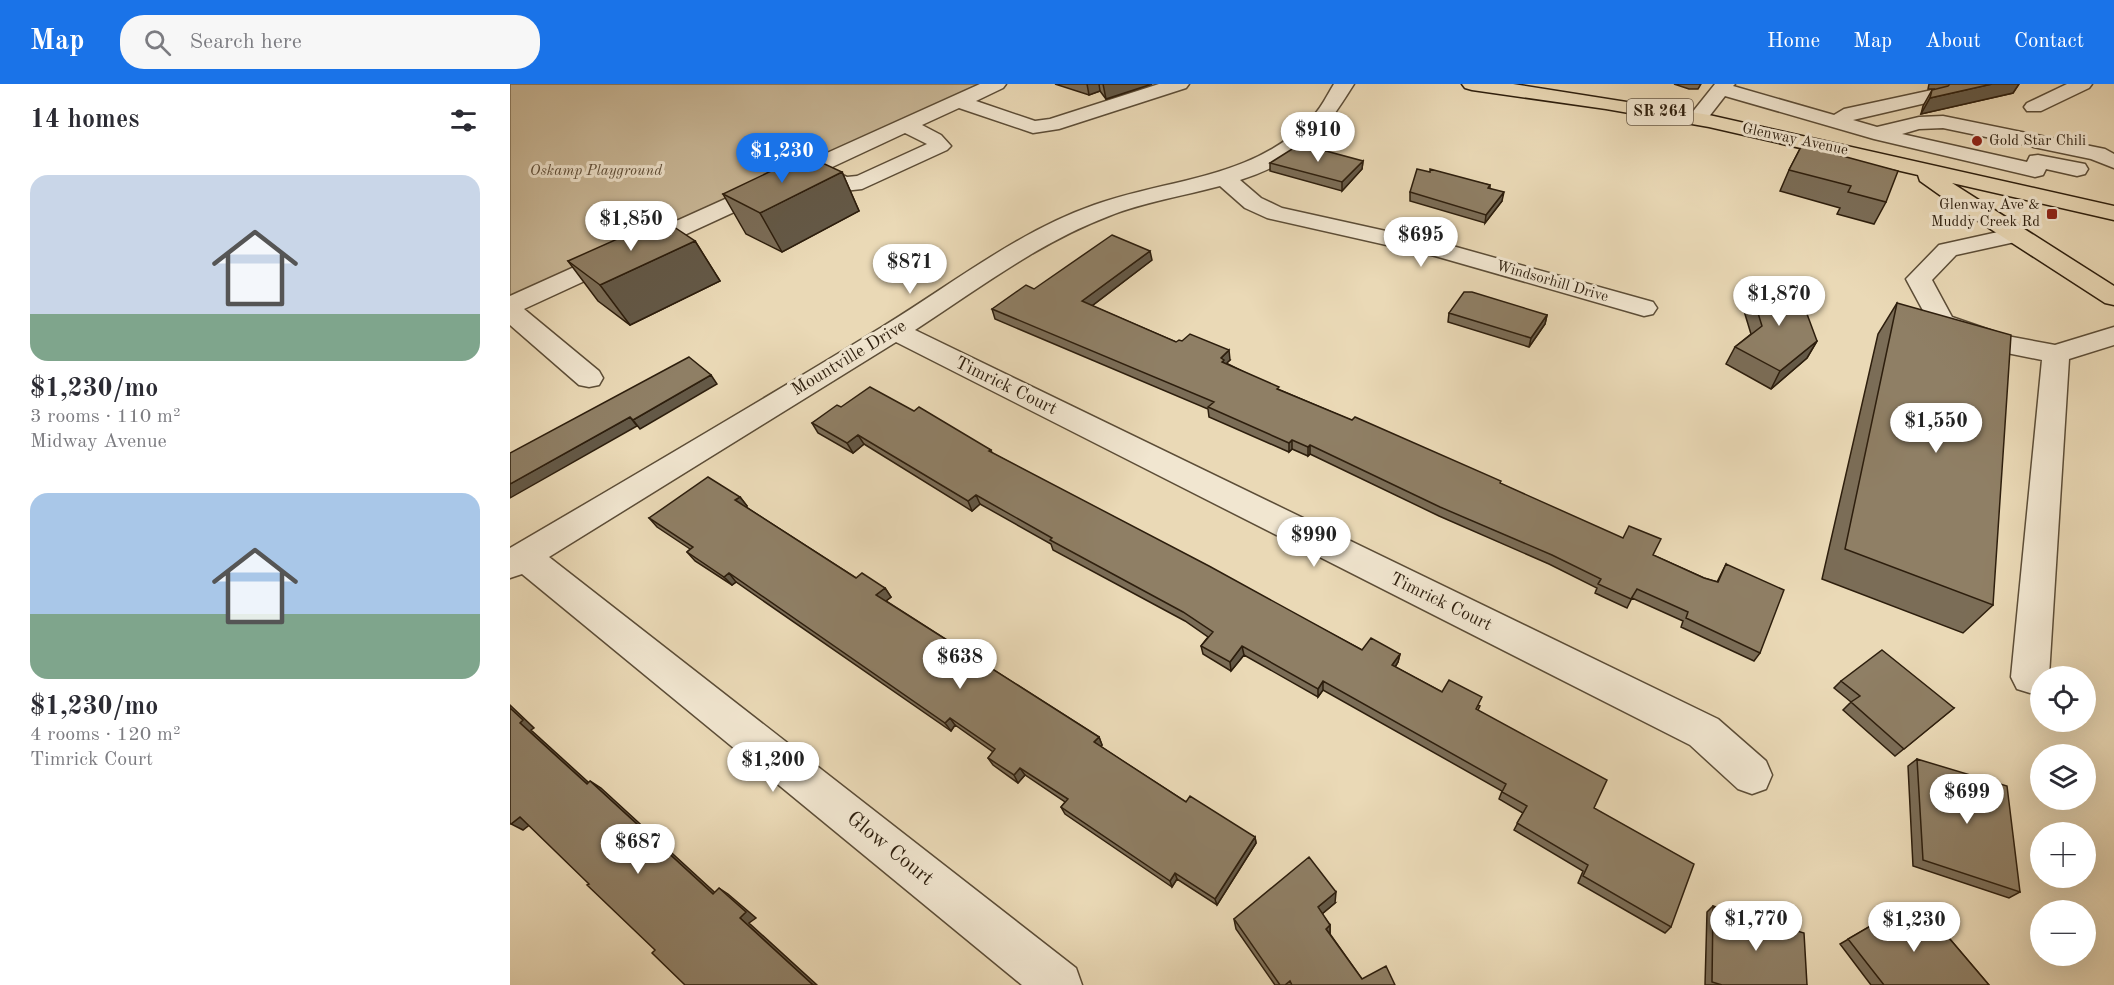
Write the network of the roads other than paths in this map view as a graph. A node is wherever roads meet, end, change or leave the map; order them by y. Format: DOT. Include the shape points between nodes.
graph roads {
  1 [pos="996,84"];
  2 [pos="1179,84"];
  3 [pos="1344,84"];
  4 [pos="1472,84"];
  5 [pos="2082,84"];
  6 [pos="1724,86"];
  7 [pos="1798,91"];
  8 [pos="1932,96"];
  9 [pos="958,101"];
  10 [pos="2034,107"];
  11 [pos="1863,110"];
  12 [pos="1697,119"];
  13 [pos="1827,119"];
  14 [pos="905,124"];
  15 [pos="1881,135"];
  16 [pos="1815,145"];
  17 [pos="2114,162"];
  18 [pos="1917,168"];
  19 [pos="808,169"];
  20 [pos="2035,170"];
  21 [pos="2114,177"];
  22 [pos="1225,179"];
  23 [pos="2033,194"];
  24 [pos="2114,213"];
  25 [pos="2016,235"];
  26 [pos="2114,297"];
  27 [pos="510,306"];
  28 [pos="1644,308"];
  29 [pos="510,311"];
  30 [pos="894,331"];
  31 [pos="2114,336"];
  32 [pos="2056,354"];
  33 [pos="589,378"];
  34 [pos="517,560"];
  35 [pos="2031,666"];
  36 [pos="1752,775"];
  37 [pos="1059,985"];
  1 -- 9 [label="street"];
  2 -- 9 [label="street" via="1052,125 1033,127"];
  3 -- 22 [label="street, Mountville Drive" via="1321,121 1302,139 1276,156"];
  4 -- 12 [label="main road, Glenway Avenue / SR 264"];
  5 -- 10 [label="street"];
  6 -- 12 [label="street"];
  6 -- 13 [label="street"];
  7 -- 13 [label="street"];
  8 -- 11 [label="street"];
  9 -- 14 [label="street"];
  11 -- 13 [label="street"];
  11 -- 15 [label="street"];
  12 -- 16 [label="main road, Glenway Avenue / SR 264"];
  13 -- 15 [label="street"];
  13 -- 16 [label="street"];
  14 -- 19 [label="street"];
  14 -- 19 [label="street" via="940,146 862,182 844,184"];
  15 -- 17 [label="street" via="1921,121 1943,122 2097,154"];
  15 -- 20 [label="street"];
  16 -- 18 [label="main road, Glenway Avenue / SR 264"];
  18 -- 23 [label="main road, Glenway Avenue / SR 264"];
  18 -- 25 [label="main road"];
  19 -- 27 [label="street"];
  20 -- 21 [label="street" via="2038,161"];
  20 -- 23 [label="street"];
  22 -- 28 [label="street, Windsorhill Drive" via="1253,203 1275,213 1440,250"];
  22 -- 30 [label="street, Mountville Drive" via="1137,199 1064,226"];
  23 -- 24 [label="main road, Glenway Avenue / SR 264"];
  25 -- 26 [label="main road"];
  25 -- 32 [label="street" via="1948,250 1918,279 1942,323 2002,344"];
  29 -- 33 [label="street"];
  30 -- 34 [label="street, Mountville Drive"];
  30 -- 36 [label="street, Timrick Court" via="1704,732"];
  31 -- 32 [label="street"];
  32 -- 35 [label="street"];
  34 -- 37 [label="street, Glow Court"];
}
